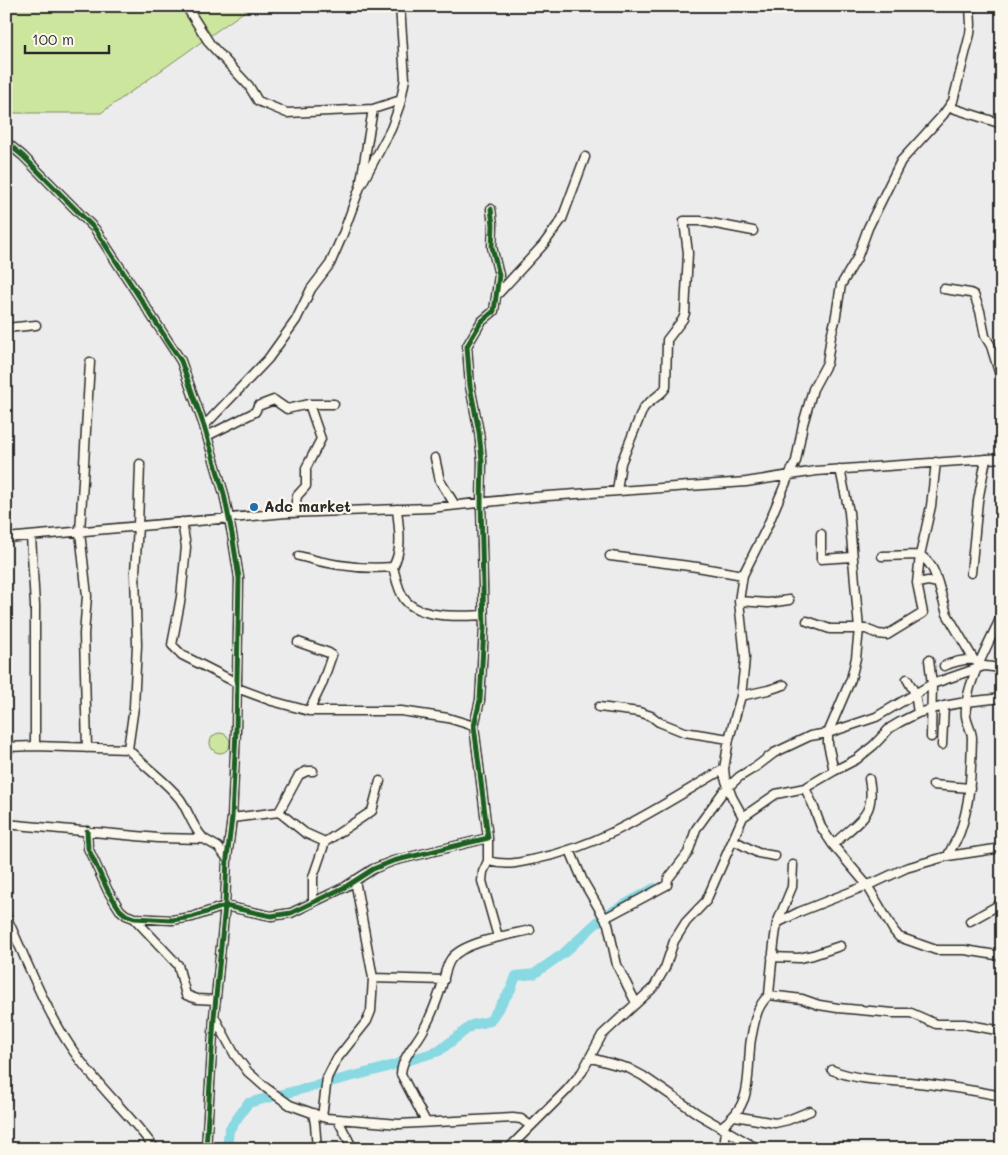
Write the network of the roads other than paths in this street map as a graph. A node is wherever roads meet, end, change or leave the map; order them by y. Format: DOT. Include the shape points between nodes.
graph roads {
  1 [pos="186,6"];
  2 [pos="400,6"];
  3 [pos="970,6"];
  4 [pos="401,100"];
  5 [pos="949,107"];
  6 [pos="373,108"];
  7 [pos="1002,124"];
  8 [pos="6,142"];
  9 [pos="585,158"];
  10 [pos="360,187"];
  11 [pos="491,210"];
  12 [pos="753,231"];
  13 [pos="944,289"];
  14 [pos="496,296"];
  15 [pos="36,325"];
  16 [pos="6,328"];
  17 [pos="90,362"];
  18 [pos="1002,375"];
  19 [pos="309,404"];
  20 [pos="334,404"];
  21 [pos="204,426"];
  22 [pos="207,436"];
  23 [pos="435,458"];
  24 [pos="1002,458"];
  25 [pos="986,459"];
  26 [pos="936,462"];
  27 [pos="140,464"];
  28 [pos="840,469"];
  29 [pos="788,475"];
  30 [pos="617,492"];
  31 [pos="480,503"];
  32 [pos="454,505"];
  33 [pos="397,509"];
  34 [pos="294,513"];
  35 [pos="229,518"];
  36 [pos="182,522"];
  37 [pos="138,526"];
  38 [pos="80,532"];
  39 [pos="820,534"];
  40 [pos="31,536"];
  41 [pos="6,538"];
  42 [pos="920,555"];
  43 [pos="299,556"];
  44 [pos="610,556"];
  45 [pos="882,556"];
  46 [pos="852,557"];
  47 [pos="393,568"];
  48 [pos="971,573"];
  49 [pos="743,575"];
  50 [pos="917,583"];
  51 [pos="938,583"];
  52 [pos="790,600"];
  53 [pos="739,601"];
  54 [pos="483,615"];
  55 [pos="1002,615"];
  56 [pos="807,621"];
  57 [pos="859,629"];
  58 [pos="298,642"];
  59 [pos="929,660"];
  60 [pos="977,664"];
  61 [pos="944,666"];
  62 [pos="1002,668"];
  63 [pos="908,679"];
  64 [pos="932,684"];
  65 [pos="784,685"];
  66 [pos="237,686"];
  67 [pos="914,693"];
  68 [pos="741,696"];
  69 [pos="1001,700"];
  70 [pos="966,702"];
  71 [pos="944,706"];
  72 [pos="599,707"];
  73 [pos="931,709"];
  74 [pos="309,711"];
  75 [pos="918,713"];
  76 [pos="474,726"];
  77 [pos="828,732"];
  78 [pos="931,737"];
  79 [pos="729,739"];
  80 [pos="942,744"];
  81 [pos="35,746"];
  82 [pos="6,748"];
  83 [pos="87,748"];
  84 [pos="128,750"];
  85 [pos="724,769"];
  86 [pos="834,770"];
  87 [pos="312,771"];
  88 [pos="869,779"];
  89 [pos="380,781"];
  90 [pos="933,785"];
  91 [pos="728,786"];
  92 [pos="805,788"];
  93 [pos="970,788"];
  94 [pos="279,812"];
  95 [pos="743,817"];
  96 [pos="232,818"];
  97 [pos="6,824"];
  98 [pos="87,831"];
  99 [pos="488,838"];
  100 [pos="204,839"];
  101 [pos="732,840"];
  102 [pos="325,842"];
  103 [pos="833,845"];
  104 [pos="1002,848"];
  105 [pos="570,850"];
  106 [pos="776,856"];
  107 [pos="948,856"];
  108 [pos="227,858"];
  109 [pos="488,861"];
  110 [pos="793,865"];
  111 [pos="355,880"];
  112 [pos="867,885"];
  113 [pos="313,902"];
  114 [pos="1002,902"];
  115 [pos="225,906"];
  116 [pos="6,916"];
  117 [pos="134,918"];
  118 [pos="605,918"];
  119 [pos="970,921"];
  120 [pos="777,924"];
  121 [pos="530,930"];
  122 [pos="498,937"];
  123 [pos="840,946"];
  124 [pos="1002,956"];
  125 [pos="772,957"];
  126 [pos="373,978"];
  127 [pos="444,980"];
  128 [pos="769,995"];
  129 [pos="216,1000"];
  130 [pos="636,1003"];
  131 [pos="214,1017"];
  132 [pos="1002,1031"];
  133 [pos="591,1058"];
  134 [pos="832,1070"];
  135 [pos="1002,1096"];
  136 [pos="810,1111"];
  137 [pos="313,1113"];
  138 [pos="322,1116"];
  139 [pos="735,1116"];
  140 [pos="338,1120"];
  141 [pos="426,1122"];
  142 [pos="531,1126"];
  143 [pos="723,1128"];
  144 [pos="156,1149"];
  145 [pos="206,1149"];
  146 [pos="317,1149"];
  147 [pos="354,1149"];
  148 [pos="508,1149"];
  149 [pos="724,1149"];
  150 [pos="758,1149"];
  1 -- 6 [label="street" via="210,44 258,102 287,113"];
  2 -- 4 [label="street" via="404,79"];
  3 -- 5 [label="street" via="972,25 956,94"];
  4 -- 6 [label="street"];
  4 -- 10 [label="street" via="391,129"];
  5 -- 7 [label="street"];
  5 -- 29 [label="street" via="901,161 857,258 841,285 827,363 813,389 796,462"];
  6 -- 10 [label="street"];
  8 -- 21 [label="street" via="94,229 181,361"];
  9 -- 14 [label="street" via="562,219"];
  10 -- 21 [label="street" via="330,264 311,289 296,320 268,359"];
  11 -- 14 [label="street" via="492,247 499,275"];
  12 -- 30 [label="street" via="684,221 688,253 685,312 667,340 666,387 643,409 621,463"];
  13 -- 18 [label="street" via="974,295 985,336"];
  14 -- 31 [label="street" via="494,311 481,322 467,346 482,462"];
  15 -- 16 [label="street"];
  17 -- 38 [label="street"];
  19 -- 20 [label="street"];
  19 -- 22 [label="street" via="287,408 274,400"];
  19 -- 34 [label="street" via="321,440 306,468 306,486 297,496"];
  21 -- 22 [label="street"];
  22 -- 35 [label="street"];
  23 -- 32 [label="street" via="440,481"];
  24 -- 25 [label="street"];
  25 -- 26 [label="street"];
  25 -- 48 [label="street"];
  26 -- 28 [label="street"];
  26 -- 42 [label="street" via="931,506"];
  27 -- 37 [label="street"];
  28 -- 29 [label="street"];
  28 -- 46 [label="street" via="849,512"];
  29 -- 30 [label="street" via="746,482"];
  29 -- 49 [label="street"];
  30 -- 31 [label="street"];
  31 -- 32 [label="street"];
  31 -- 54 [label="street"];
  32 -- 33 [label="street"];
  33 -- 34 [label="street"];
  33 -- 47 [label="street" via="400,550"];
  34 -- 35 [label="street"];
  35 -- 36 [label="street"];
  35 -- 66 [label="street" via="239,578"];
  36 -- 37 [label="street"];
  36 -- 66 [label="street" via="186,547 172,645 182,655"];
  37 -- 38 [label="street"];
  37 -- 84 [label="street" via="136,672"];
  38 -- 40 [label="street"];
  38 -- 83 [label="street" via="87,596 84,634"];
  39 -- 46 [label="street" via="821,558"];
  40 -- 41 [label="street"];
  40 -- 81 [label="street" via="35,606"];
  42 -- 45 [label="street"];
  42 -- 50 [label="street"];
  42 -- 51 [label="street" via="929,562"];
  43 -- 47 [label="street" via="332,565"];
  44 -- 49 [label="street"];
  46 -- 57 [label="street"];
  47 -- 54 [label="street" via="404,599 411,605 439,614"];
  49 -- 53 [label="street"];
  50 -- 51 [label="street" via="928,580"];
  50 -- 57 [label="street" via="923,613 887,635"];
  51 -- 60 [label="street" via="950,620"];
  52 -- 53 [label="street"];
  53 -- 68 [label="street" via="745,657"];
  54 -- 76 [label="street" via="480,700"];
  55 -- 60 [label="street"];
  56 -- 57 [label="street" via="830,629"];
  57 -- 77 [label="street" via="851,679"];
  58 -- 74 [label="street" via="332,656"];
  59 -- 64 [label="street"];
  60 -- 61 [label="street" via="956,661"];
  60 -- 62 [label="street"];
  60 -- 64 [label="street"];
  60 -- 70 [label="street"];
  63 -- 67 [label="street"];
  64 -- 67 [label="street"];
  64 -- 73 [label="street"];
  65 -- 68 [label="street"];
  66 -- 74 [label="street" via="272,701"];
  66 -- 96 [label="street"];
  67 -- 75 [label="street"];
  67 -- 77 [label="street" via="876,716"];
  68 -- 79 [label="street"];
  69 -- 70 [label="street"];
  70 -- 71 [label="street"];
  70 -- 93 [label="street" via="966,718 972,731"];
  71 -- 73 [label="street"];
  71 -- 80 [label="street"];
  72 -- 79 [label="street" via="639,712 684,732"];
  73 -- 75 [label="street"];
  73 -- 78 [label="street"];
  74 -- 76 [label="street" via="401,711 448,718"];
  75 -- 86 [label="street" via="890,728 857,760"];
  76 -- 99 [label="street"];
  77 -- 86 [label="street"];
  77 -- 91 [label="street" via="810,736 774,753"];
  79 -- 85 [label="street"];
  81 -- 82 [label="street"];
  81 -- 83 [label="street"];
  83 -- 84 [label="street"];
  84 -- 100 [label="street" via="178,797 194,828"];
  85 -- 91 [label="street"];
  85 -- 105 [label="street" via="631,824"];
  86 -- 92 [label="street"];
  87 -- 94 [label="street" via="298,775"];
  88 -- 103 [label="street" via="871,804 860,822"];
  89 -- 102 [label="street" via="372,811"];
  90 -- 93 [label="street"];
  91 -- 95 [label="street"];
  91 -- 118 [label="street" via="696,830 688,853 668,878 667,885"];
  92 -- 95 [label="street" via="776,794"];
  92 -- 103 [label="street" via="821,827"];
  93 -- 107 [label="street" via="960,834 950,847"];
  94 -- 96 [label="street"];
  94 -- 102 [label="street" via="305,833"];
  95 -- 101 [label="street"];
  96 -- 108 [label="street"];
  97 -- 98 [label="street"];
  98 -- 100 [label="street"];
  98 -- 117 [label="street" via="88,848 108,891 120,910"];
  99 -- 109 [label="street"];
  99 -- 111 [label="street" via="394,861"];
  100 -- 108 [label="street" via="218,847"];
  101 -- 106 [label="street" via="750,850"];
  101 -- 130 [label="street" via="706,901 674,941 657,982"];
  102 -- 113 [label="street" via="314,877"];
  103 -- 112 [label="street"];
  104 -- 107 [label="street"];
  105 -- 109 [label="street" via="516,864"];
  105 -- 118 [label="street"];
  107 -- 112 [label="street" via="906,868"];
  108 -- 115 [label="street"];
  109 -- 122 [label="street" via="482,881"];
  110 -- 120 [label="street" via="792,887"];
  111 -- 113 [label="street"];
  111 -- 126 [label="street"];
  112 -- 120 [label="street"];
  112 -- 124 [label="street" via="899,937 936,950 965,950"];
  113 -- 115 [label="street" via="291,913 271,916"];
  114 -- 119 [label="street"];
  115 -- 117 [label="street" via="182,919"];
  115 -- 129 [label="street"];
  116 -- 144 [label="street" via="58,1028 73,1051"];
  117 -- 129 [label="street" via="178,965 186,995"];
  118 -- 130 [label="street" via="617,965"];
  120 -- 125 [label="street"];
  121 -- 122 [label="street"];
  122 -- 127 [label="street" via="476,943 453,956"];
  123 -- 125 [label="street" via="799,958"];
  125 -- 128 [label="street"];
  126 -- 127 [label="street"];
  126 -- 138 [label="street" via="371,1011 327,1078"];
  127 -- 141 [label="street" via="424,1029 400,1074"];
  128 -- 132 [label="street" via="838,1008 911,1013 936,1024 964,1024"];
  128 -- 139 [label="street" via="757,1012 750,1047 748,1086"];
  129 -- 131 [label="street"];
  130 -- 133 [label="street" via="602,1035"];
  131 -- 137 [label="street" via="248,1072 290,1105"];
  131 -- 145 [label="street"];
  133 -- 142 [label="street" via="567,1090"];
  133 -- 143 [label="street" via="628,1068"];
  134 -- 135 [label="street" via="864,1079 962,1088"];
  136 -- 139 [label="street" via="774,1123"];
  137 -- 138 [label="street"];
  137 -- 146 [label="street"];
  138 -- 140 [label="street"];
  139 -- 143 [label="street"];
  140 -- 141 [label="street" via="399,1124"];
  140 -- 147 [label="street"];
  141 -- 142 [label="street" via="513,1118"];
  142 -- 148 [label="street"];
  143 -- 149 [label="street"];
  143 -- 150 [label="street"];
}
